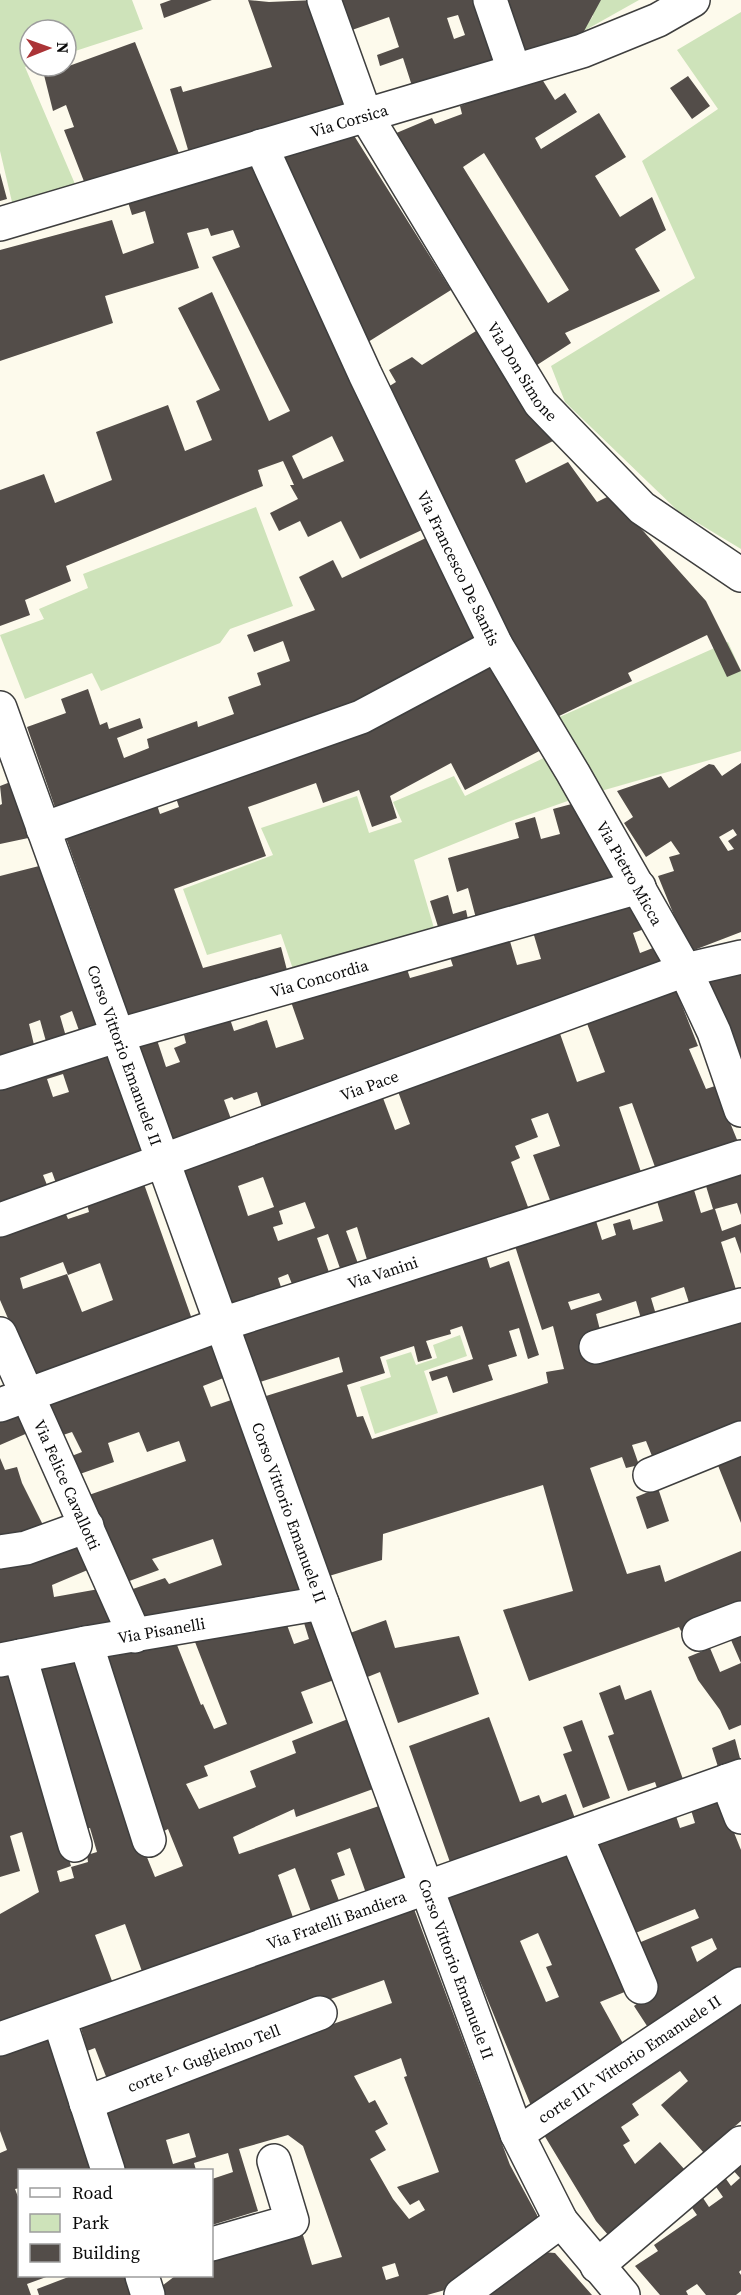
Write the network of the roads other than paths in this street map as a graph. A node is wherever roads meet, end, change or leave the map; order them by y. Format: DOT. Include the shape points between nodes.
graph roads {
  1 [pos="324,0"];
  2 [pos="490,0"];
  3 [pos="693,0"];
  4 [pos="514,70"];
  5 [pos="365,114"];
  6 [pos="261,146"];
  7 [pos="0,225"];
  8 [pos="741,575"];
  9 [pos="496,645"];
  10 [pos="0,708"];
  11 [pos="43,829"];
  12 [pos="639,888"];
  13 [pos="741,957"];
  14 [pos="685,970"];
  15 [pos="119,1035"];
  16 [pos="0,1073"];
  17 [pos="741,1110"];
  18 [pos="741,1156"];
  19 [pos="163,1160"];
  20 [pos="0,1220"];
  21 [pos="741,1305"];
  22 [pos="222,1324"];
  23 [pos="0,1334"];
  24 [pos="596,1347"];
  25 [pos="13,1399"];
  26 [pos="741,1438"];
  27 [pos="650,1475"];
  28 [pos="87,1526"];
  29 [pos="0,1552"];
  30 [pos="322,1603"];
  31 [pos="741,1618"];
  32 [pos="699,1634"];
  33 [pos="135,1636"];
  34 [pos="86,1643"];
  35 [pos="10,1658"];
  36 [pos="734,1779"];
  37 [pos="741,1817"];
  38 [pos="576,1835"];
  39 [pos="149,1840"];
  40 [pos="75,1845"];
  41 [pos="428,1887"];
  42 [pos="741,1984"];
  43 [pos="641,1987"];
  44 [pos="320,2013"];
  45 [pos="58,2019"];
  46 [pos="0,2039"];
  47 [pos="86,2103"];
  48 [pos="517,2134"];
  49 [pos="741,2143"];
  50 [pos="274,2161"];
  51 [pos="108,2169"];
  52 [pos="561,2222"];
  53 [pos="213,2244"];
  54 [pos="597,2266"];
  55 [pos="142,2277"];
  56 [pos="621,2294"];
  57 [pos="148,2295"];
  58 [pos="461,2295"];
  1 -- 5 [label="street, Via Don Simone"];
  2 -- 4 [label="street"];
  3 -- 4 [label="street, Via Corsica" via="658,20 582,51"];
  4 -- 5 [label="street, Via Corsica"];
  5 -- 6 [label="street, Via Corsica"];
  5 -- 8 [label="street, Via Don Simone" via="540,403 642,508"];
  6 -- 7 [label="street, Via Corsica"];
  6 -- 9 [label="street, Via Francesco De Santis" via="365,374"];
  9 -- 11 [label="street, Via Francesco De Santis" via="361,717"];
  9 -- 12 [label="street, Via Pietro Micca"];
  10 -- 11 [label="street, Corso Vittorio Emanuele II"];
  11 -- 15 [label="street, Corso Vittorio Emanuele II"];
  12 -- 14 [label="street, Via Pietro Micca"];
  12 -- 15 [label="street, Via Concordia"];
  13 -- 14 [label="street, Via Pace"];
  14 -- 17 [label="street, Via Pietro Micca" via="714,1032"];
  14 -- 19 [label="street, Via Pace"];
  15 -- 16 [label="street, Via Concordia"];
  15 -- 19 [label="street, Corso Vittorio Emanuele II"];
  18 -- 22 [label="street, Via Vanini"];
  19 -- 20 [label="street, Via Pace"];
  19 -- 22 [label="street, Corso Vittorio Emanuele II"];
  21 -- 24 [label="street"];
  22 -- 25 [label="street, Via Vanini"];
  22 -- 30 [label="street, Corso Vittorio Emanuele II"];
  23 -- 25 [label="street, Via Felice Cavallotti"];
  25 -- 28 [label="street, Via Felice Cavallotti"];
  26 -- 27 [label="street"];
  28 -- 29 [label="street" via="26,1548"];
  28 -- 33 [label="street, Via Felice Cavallotti"];
  30 -- 33 [label="street, Via Pisanelli"];
  30 -- 41 [label="street, Corso Vittorio Emanuele II"];
  31 -- 32 [label="street"];
  33 -- 34 [label="street, Via Pisanelli"];
  34 -- 35 [label="street, Via Pisanelli"];
  34 -- 39 [label="street"];
  35 -- 40 [label="street"];
  36 -- 37 [label="street"];
  36 -- 38 [label="street, Via Fratelli Bandiera"];
  38 -- 41 [label="street, Via Fratelli Bandiera"];
  38 -- 43 [label="street"];
  41 -- 45 [label="street, Via Fratelli Bandiera"];
  41 -- 48 [label="street, Corso Vittorio Emanuele II"];
  42 -- 48 [label="street, corte III^ Vittorio Emanuele II"];
  44 -- 47 [label="street, corte I^ Guglielmo Tell"];
  45 -- 46 [label="street, Via Fratelli Bandiera"];
  45 -- 47 [label="street"];
  47 -- 51 [label="street"];
  48 -- 52 [label="street, Corso Vittorio Emanuele II"];
  49 -- 54 [label="street"];
  50 -- 53 [label="street" via="291,2221"];
  52 -- 54 [label="street, Corso Vittorio Emanuele II"];
  52 -- 58 [label="street"];
  54 -- 56 [label="street, Corso Vittorio Emanuele II"];
  55 -- 57 [label="street"];
}
